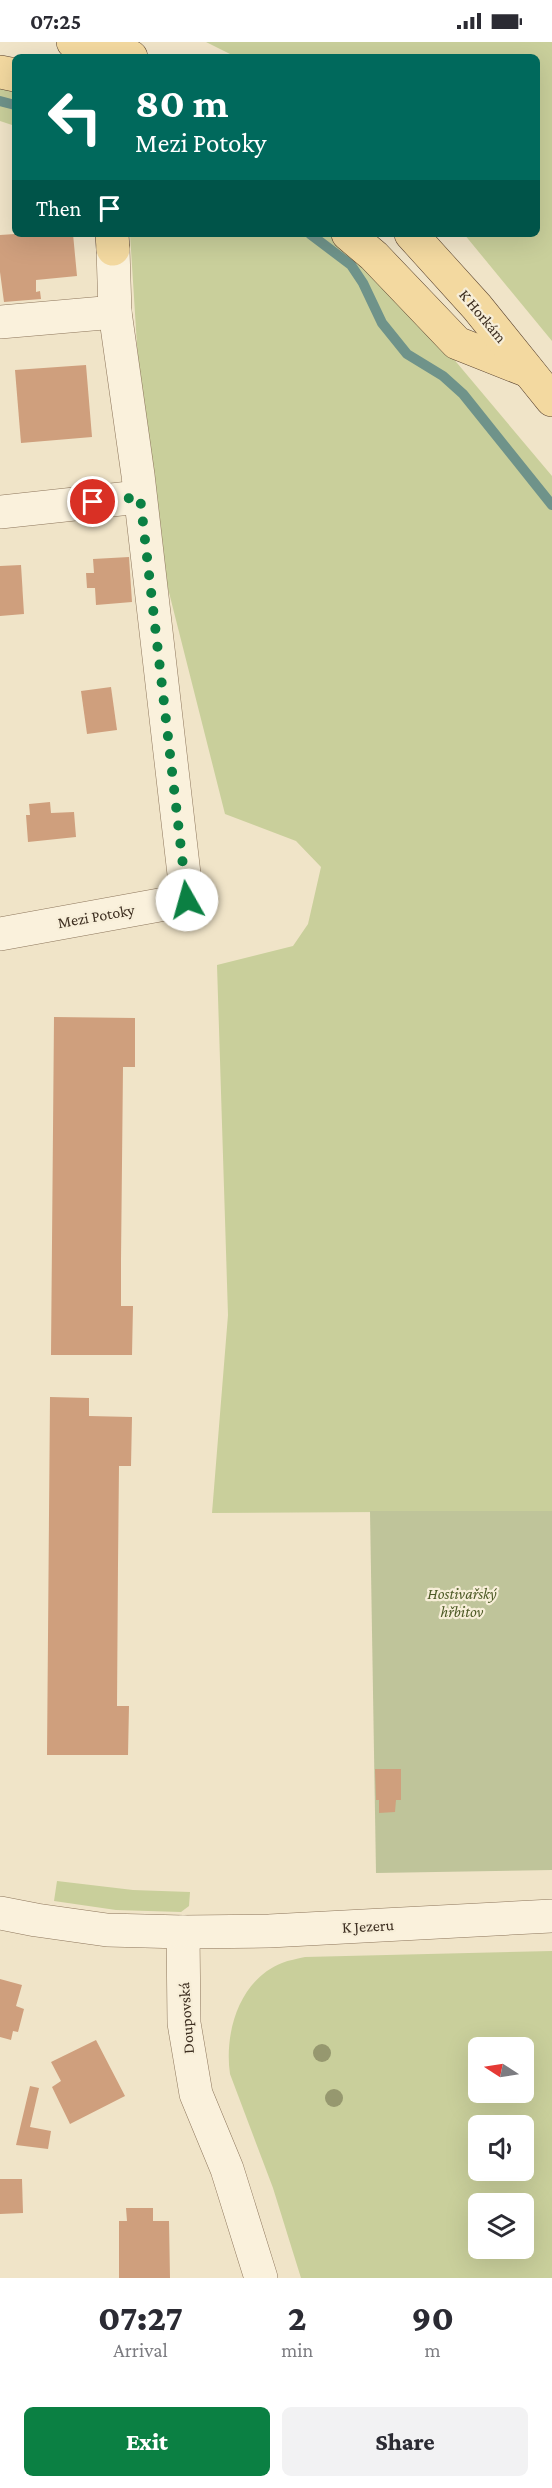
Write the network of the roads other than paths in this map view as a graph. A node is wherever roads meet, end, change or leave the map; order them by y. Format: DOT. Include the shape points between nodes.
graph roads {
  1 [pos="73,42"];
  2 [pos="119,54"];
  3 [pos="352,237"];
  4 [pos="414,237"];
  5 [pos="112,242"];
  6 [pos="115,312"];
  7 [pos="0,322"];
  8 [pos="528,371"];
  9 [pos="552,400"];
  10 [pos="140,497"];
  11 [pos="0,512"];
  12 [pos="0,934"];
  13 [pos="0,1912"];
  14 [pos="552,1916"];
  15 [pos="183,1932"];
  16 [pos="261,2278"];
  1 -- 2 [label="main road"];
  3 -- 8 [label="main road" via="457,343"];
  4 -- 8 [label="main road, K Horkám"];
  5 -- 6 [label="street"];
  6 -- 7 [label="street"];
  6 -- 10 [label="street"];
  8 -- 9 [label="main road, K Horkám"];
  10 -- 11 [label="street"];
  10 -- 12 [label="street, Mezi Potoky" via="187,900"];
  13 -- 15 [label="street" via="107,1930"];
  14 -- 15 [label="street, K Jezeru"];
  15 -- 16 [label="street, Doupovská" via="184,2023 196,2094 226,2169"];
}
